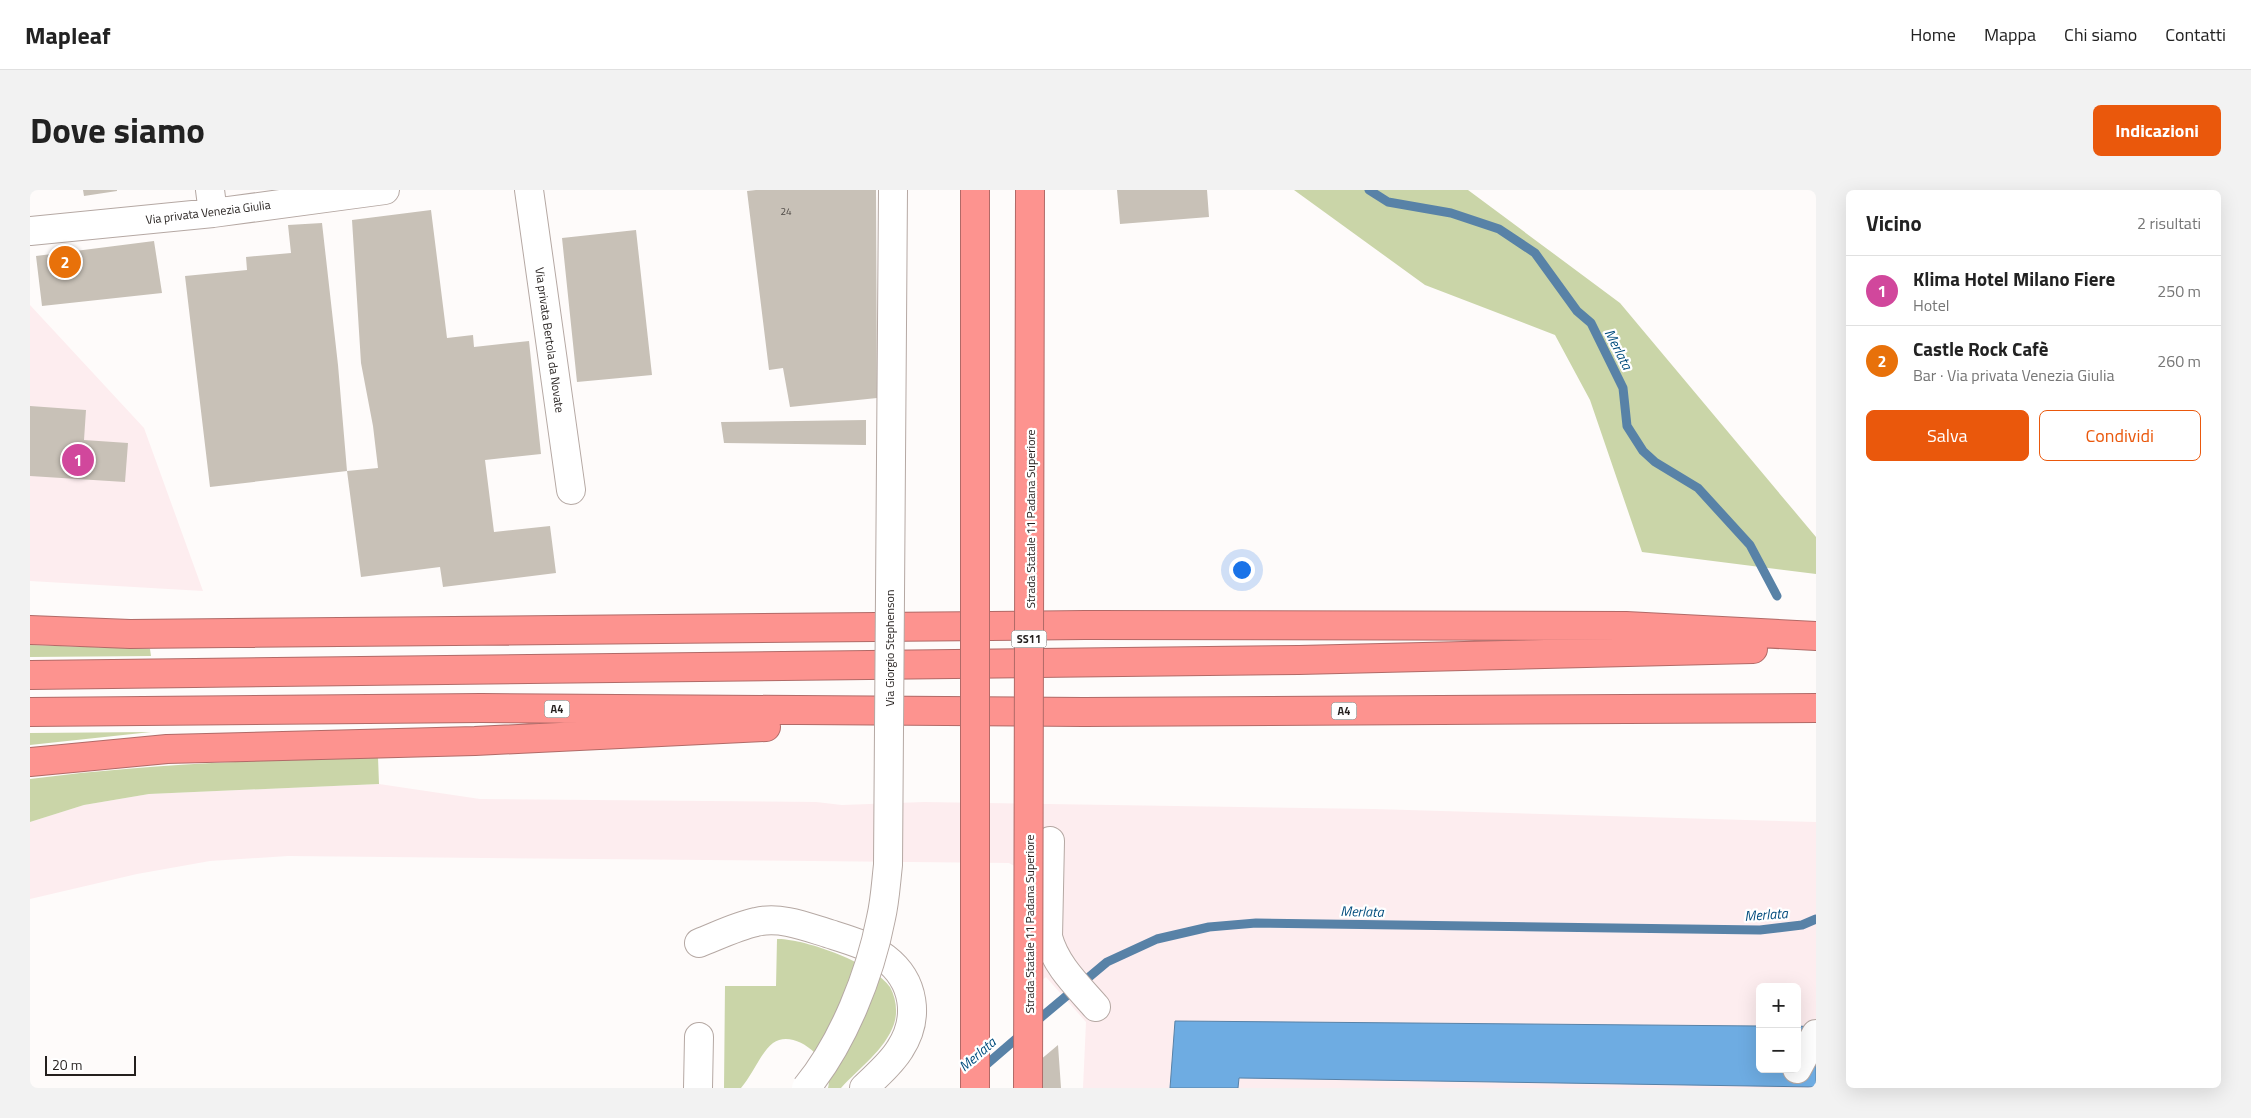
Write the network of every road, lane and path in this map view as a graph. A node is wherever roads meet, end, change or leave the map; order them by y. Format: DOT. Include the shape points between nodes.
graph roads {
  1 [pos="385,190"];
  2 [pos="529,190"];
  3 [pos="892,190"];
  4 [pos="975,190"];
  5 [pos="1030,190"];
  6 [pos="211,201"];
  7 [pos="30,231"];
  8 [pos="571,490"];
  9 [pos="30,630"];
  10 [pos="1816,636"];
  11 [pos="1816,646"];
  12 [pos="30,675"];
  13 [pos="1816,708"];
  14 [pos="30,712"];
  15 [pos="1084,712"];
  16 [pos="30,762"];
  17 [pos="1050,841"];
  18 [pos="699,943"];
  19 [pos="1096,1008"];
  20 [pos="1816,1034"];
  21 [pos="698,1037"];
  22 [pos="1792,1078"];
  23 [pos="698,1088"];
  24 [pos="806,1088"];
  25 [pos="864,1088"];
  26 [pos="975,1088"];
  27 [pos="1028,1088"];
  1 -- 6 [label="street, Via privata Venezia Giulia"];
  2 -- 8 [label="street, Via privata Bertola da Novate"];
  3 -- 24 [label="street, Via Giorgio Stephenson, bridge" via="888,865 881,918 866,977 845,1026"];
  4 -- 26 [label="highway, bridge"];
  5 -- 27 [label="highway, Strada Statale 11 Padana Superiore / SS11, bridge"];
  6 -- 7 [label="street, Via privata Venezia Giulia"];
  9 -- 10 [label="highway" via="130,634 1085,624 1607,626"];
  11 -- 12 [label="highway" via="1299,660"];
  13 -- 15 [label="highway, A4"];
  14 -- 15 [label="highway, A4" via="481,708"];
  15 -- 16 [label="highway" via="475,741 167,750"];
  17 -- 19 [label="street" via="1048,937 1052,952"];
  18 -- 25 [label="street" via="756,921 793,922 857,943 885,958 899,972 911,992 913,1013 909,1032 900,1050"];
  20 -- 22 [label="street"];
  21 -- 23 [label="street"];
}
